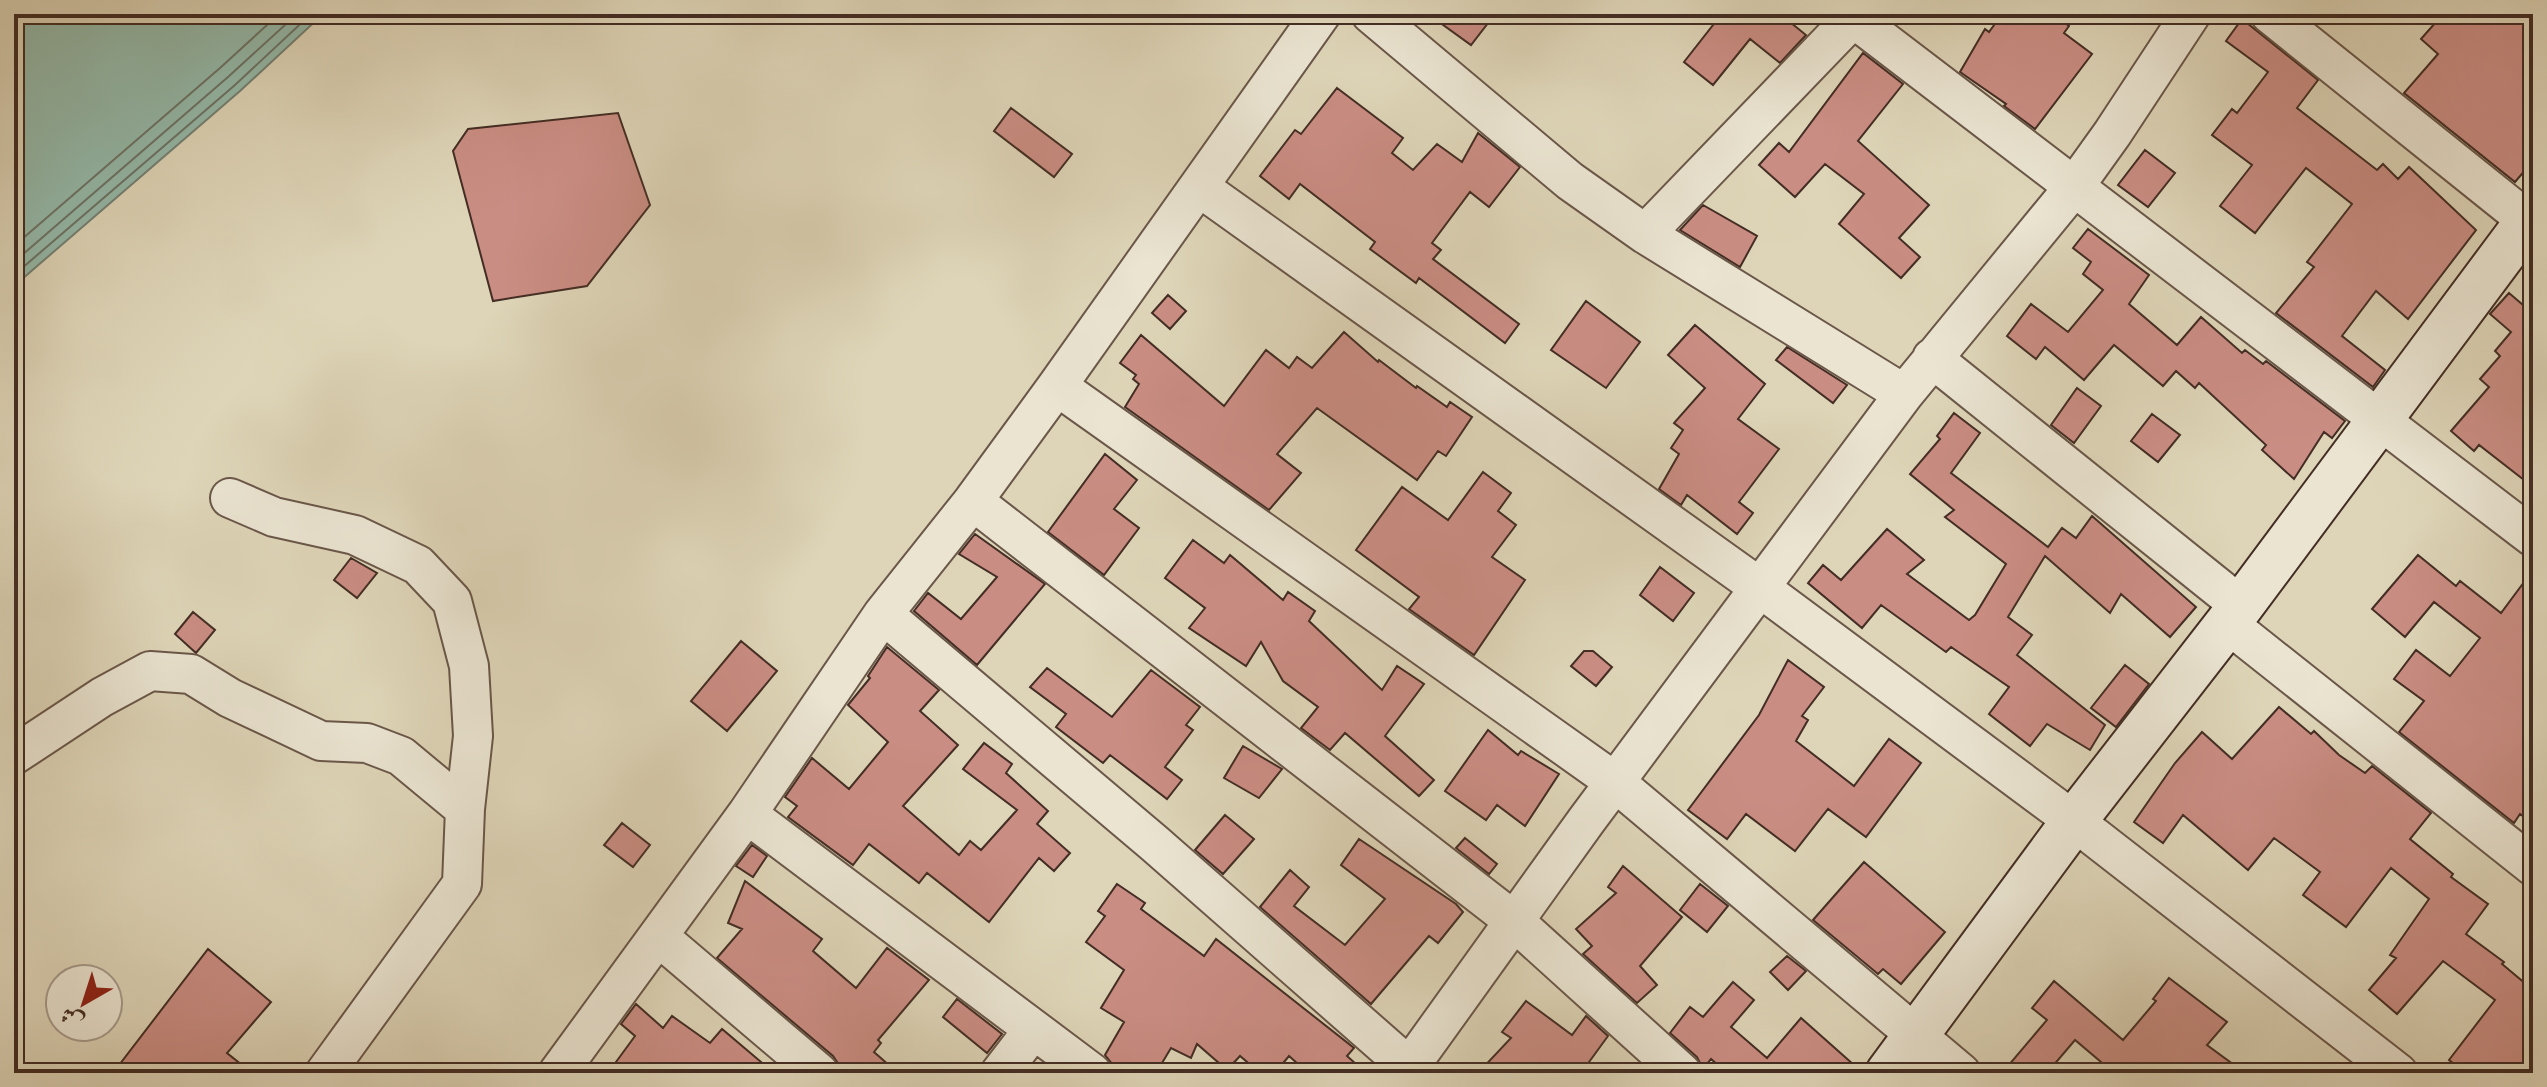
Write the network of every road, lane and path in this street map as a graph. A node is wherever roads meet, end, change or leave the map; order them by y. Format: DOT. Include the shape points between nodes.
graph roads {
  1 [pos="1321,14"];
  2 [pos="1371,14"];
  3 [pos="2191,14"];
  4 [pos="2270,14"];
  5 [pos="1851,16"];
  6 [pos="1199,187"];
  7 [pos="2074,187"];
  8 [pos="2531,220"];
  9 [pos="1645,234"];
  10 [pos="1932,358"];
  11 [pos="1057,386"];
  12 [pos="1904,394"];
  13 [pos="2380,421"];
  14 [pos="230,498"];
  15 [pos="973,501"];
  16 [pos="2533,537"];
  17 [pos="1759,587"];
  18 [pos="883,614"];
  19 [pos="2234,615"];
  20 [pos="14,755"];
  21 [pos="1615,782"];
  22 [pos="465,809"];
  23 [pos="747,814"];
  24 [pos="2074,821"];
  25 [pos="2533,866"];
  26 [pos="1514,921"];
  27 [pos="659,937"];
  28 [pos="1033,1030"];
  29 [pos="1915,1034"];
  30 [pos="1407,1070"];
  31 [pos="325,1073"];
  32 [pos="558,1073"];
  33 [pos="819,1073"];
  34 [pos="1000,1073"];
  35 [pos="1092,1073"];
  36 [pos="1682,1073"];
  37 [pos="1888,1073"];
  38 [pos="1961,1073"];
  39 [pos="2398,1073"];
  1 -- 6 [label="street"];
  2 -- 9 [label="street" via="1570,181"];
  3 -- 7 [label="street"];
  4 -- 8 [label="street"];
  5 -- 7 [label="street"];
  5 -- 9 [label="street"];
  6 -- 11 [label="street"];
  6 -- 17 [label="street"];
  7 -- 10 [label="street"];
  7 -- 13 [label="street"];
  8 -- 13 [label="main road"];
  9 -- 12 [label="street"];
  10 -- 12 [label="street"];
  10 -- 19 [label="street"];
  11 -- 15 [label="street"];
  11 -- 21 [label="street"];
  12 -- 17 [label="street"];
  13 -- 16 [label="street"];
  13 -- 19 [label="main road"];
  14 -- 22 [label="street" via="274,517 355,535 418,565 452,601 469,666 473,736"];
  15 -- 18 [label="street"];
  15 -- 26 [label="street"];
  17 -- 21 [label="street"];
  17 -- 24 [label="street"];
  18 -- 23 [label="street"];
  18 -- 30 [label="street" via="1154,843"];
  19 -- 24 [label="main road"];
  19 -- 25 [label="street"];
  20 -- 22 [label="street" via="150,671 191,674 321,741 367,743 401,756"];
  21 -- 26 [label="street"];
  21 -- 29 [label="street"];
  22 -- 31 [label="street" via="462,884"];
  23 -- 27 [label="street"];
  23 -- 28 [label="street"];
  24 -- 29 [label="main road"];
  24 -- 39 [label="street"];
  26 -- 30 [label="street"];
  26 -- 36 [label="street"];
  27 -- 32 [label="street"];
  27 -- 33 [label="street"];
  28 -- 34 [label="street"];
  28 -- 35 [label="street"];
  29 -- 37 [label="main road"];
  29 -- 38 [label="street"];
}
